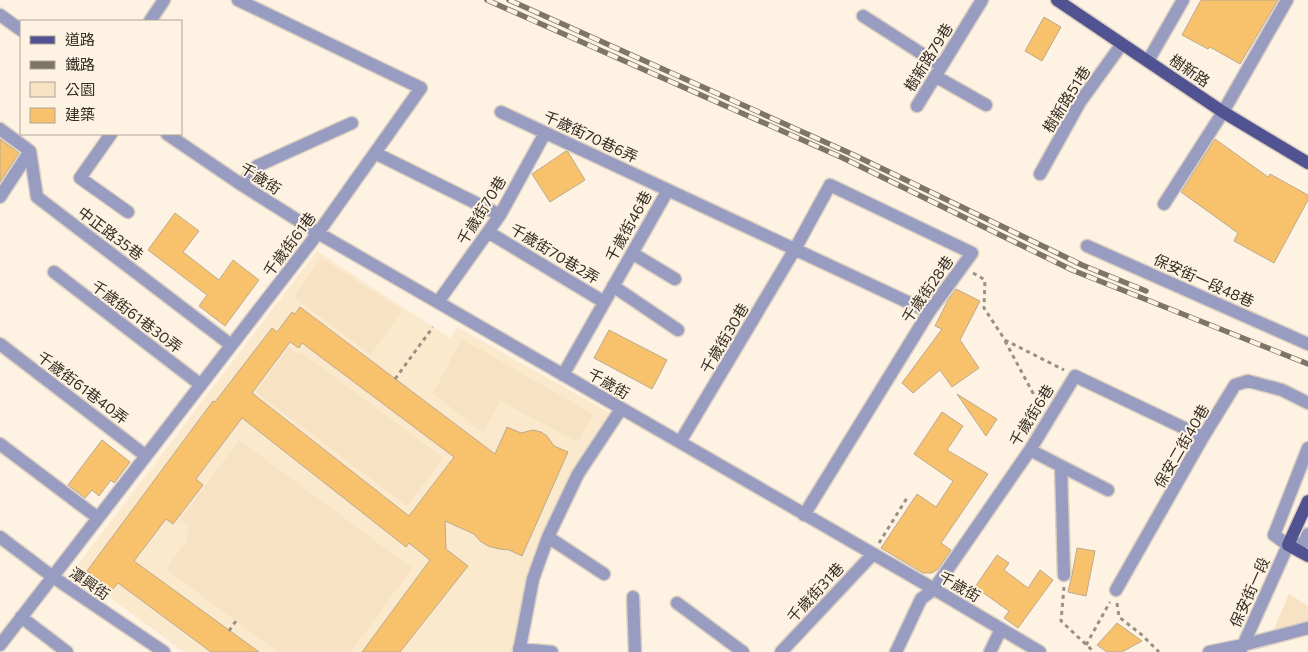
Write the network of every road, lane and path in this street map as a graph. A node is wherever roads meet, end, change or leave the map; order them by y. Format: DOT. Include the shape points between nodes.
graph roads {
  1 [pos="164,0"];
  2 [pos="238,0"];
  3 [pos="982,0"];
  4 [pos="1057,0"];
  5 [pos="1183,0"];
  6 [pos="1288,0"];
  7 [pos="0,15"];
  8 [pos="863,16"];
  9 [pos="151,20"];
  10 [pos="20,29"];
  11 [pos="1122,44"];
  12 [pos="1148,61"];
  13 [pos="938,71"];
  14 [pos="986,105"];
  15 [pos="917,106"];
  16 [pos="501,112"];
  17 [pos="1223,112"];
  18 [pos="352,123"];
  19 [pos="0,129"];
  20 [pos="546,133"];
  21 [pos="110,135"];
  22 [pos="168,135"];
  23 [pos="30,151"];
  24 [pos="375,153"];
  25 [pos="1308,164"];
  26 [pos="1040,174"];
  27 [pos="242,185"];
  28 [pos="668,190"];
  29 [pos="0,197"];
  30 [pos="1164,204"];
  31 [pos="128,212"];
  32 [pos="500,215"];
  33 [pos="488,232"];
  34 [pos="318,233"];
  35 [pos="1087,246"];
  36 [pos="795,249"];
  37 [pos="632,253"];
  38 [pos="962,266"];
  39 [pos="54,272"];
  40 [pos="675,279"];
  41 [pos="613,286"];
  42 [pos="438,302"];
  43 [pos="604,302"];
  44 [pos="928,312"];
  45 [pos="433,327"];
  46 [pos="678,330"];
  47 [pos="1005,340"];
  48 [pos="0,344"];
  49 [pos="1308,344"];
  50 [pos="231,345"];
  51 [pos="563,375"];
  52 [pos="1075,376"];
  53 [pos="395,379"];
  54 [pos="201,385"];
  55 [pos="1308,403"];
  56 [pos="621,409"];
  57 [pos="1047,421"];
  58 [pos="1203,437"];
  59 [pos="680,442"];
  60 [pos="0,444"];
  61 [pos="1308,448"];
  62 [pos="1030,450"];
  63 [pos="146,456"];
  64 [pos="1061,466"];
  65 [pos="1108,490"];
  66 [pos="907,498"];
  67 [pos="1308,501"];
  68 [pos="804,515"];
  69 [pos="98,518"];
  70 [pos="1308,534"];
  71 [pos="548,537"];
  72 [pos="0,538"];
  73 [pos="1288,545"];
  74 [pos="873,554"];
  75 [pos="1308,556"];
  76 [pos="604,574"];
  77 [pos="1064,575"];
  78 [pos="52,577"];
  79 [pos="934,589"];
  80 [pos="1116,591"];
  81 [pos="633,597"];
  82 [pos="677,603"];
  83 [pos="21,617"];
  84 [pos="236,621"];
  85 [pos="1308,628"];
  86 [pos="1002,629"];
  87 [pos="230,631"];
  88 [pos="1086,644"];
  89 [pos="0,645"];
  90 [pos="1241,649"];
  91 [pos="519,650"];
  92 [pos="67,652"];
  93 [pos="164,652"];
  94 [pos="552,652"];
  95 [pos="635,652"];
  96 [pos="743,652"];
  97 [pos="781,652"];
  98 [pos="896,652"];
  99 [pos="990,652"];
  100 [pos="1040,652"];
  101 [pos="1094,652"];
  102 [pos="1158,652"];
  103 [pos="1209,652"];
  1 -- 9 [label="street"];
  2 -- 24 [label="street, 千歲街61巷" via="421,88"];
  3 -- 13 [label="street, 樹新路79巷"];
  4 -- 11 [label="main road, 樹新路"];
  5 -- 12 [label="street"];
  6 -- 17 [label="street"];
  7 -- 10 [label="street"];
  8 -- 13 [label="street"];
  11 -- 12 [label="main road, 樹新路"];
  11 -- 26 [label="street, 樹新路51巷" via="1080,102"];
  12 -- 17 [label="main road, 樹新路"];
  13 -- 14 [label="street"];
  13 -- 15 [label="street, 樹新路79巷"];
  16 -- 20 [label="street, 千歲街70巷6弄"];
  17 -- 25 [label="main road, 樹新路"];
  17 -- 30 [label="street"];
  18 -- 27 [label="street" via="257,166"];
  19 -- 23 [label="street"];
  20 -- 28 [label="street, 千歲街70巷6弄"];
  20 -- 32 [label="street, 千歲街70巷"];
  21 -- 31 [label="street" via="80,178"];
  22 -- 27 [label="street, 千歲街"];
  23 -- 29 [label="street"];
  23 -- 50 [label="street, 中正路35巷" via="37,197"];
  24 -- 32 [label="street"];
  24 -- 34 [label="street, 千歲街61巷"];
  27 -- 34 [label="street, 千歲街"];
  28 -- 36 [label="street, 千歲街46巷"];
  28 -- 37 [label="street, 千歲街46巷"];
  32 -- 33 [label="street, 千歲街70巷"];
  33 -- 42 [label="street, 千歲街70巷"];
  33 -- 43 [label="street, 千歲街70巷2弄"];
  34 -- 42 [label="street, 千歲街"];
  34 -- 50 [label="street, 千歲街61巷"];
  35 -- 49 [label="street, 保安街一段48巷"];
  36 -- 38 [label="street, 千歲街28巷" via="830,185 972,253"];
  36 -- 44 [label="street, 千歲街46巷"];
  36 -- 59 [label="street, 千歲街30巷"];
  37 -- 40 [label="street"];
  37 -- 41 [label="street, 千歲街46巷"];
  38 -- 44 [label="street, 千歲街28巷"];
  38 -- 47 [label="path" via="986,280 984,308"];
  39 -- 54 [label="street, 千歲街61巷30弄"];
  41 -- 43 [label="street, 千歲街46巷"];
  41 -- 46 [label="street"];
  42 -- 51 [label="street, 千歲街"];
  43 -- 51 [label="street, 千歲街46巷"];
  44 -- 68 [label="street, 千歲街28巷"];
  45 -- 53 [label="path"];
  47 -- 52 [label="path"];
  47 -- 57 [label="path"];
  48 -- 63 [label="street, 千歲街61巷40弄"];
  50 -- 54 [label="street, 千歲街61巷"];
  51 -- 56 [label="street, 千歲街"];
  52 -- 57 [label="street, 千歲街6巷"];
  52 -- 58 [label="street"];
  54 -- 63 [label="street, 千歲街61巷"];
  55 -- 58 [label="street, 保安二街40巷" via="1282,390 1248,382 1235,385"];
  56 -- 59 [label="street, 千歲街"];
  56 -- 71 [label="street" via="578,474"];
  57 -- 62 [label="street, 千歲街6巷"];
  58 -- 80 [label="street, 保安二街40巷"];
  59 -- 68 [label="street, 千歲街"];
  60 -- 69 [label="street"];
  61 -- 73 [label="street, 保安街一段" via="1274,536"];
  62 -- 64 [label="street"];
  62 -- 79 [label="street, 千歲街6巷"];
  63 -- 69 [label="street, 千歲街61巷"];
  64 -- 65 [label="street"];
  64 -- 77 [label="street"];
  66 -- 74 [label="path"];
  67 -- 73 [label="main road, 保安街一段"];
  68 -- 74 [label="street, 千歲街"];
  69 -- 78 [label="street, 千歲街61巷"];
  70 -- 73 [label="street, 保安街一段" via="1304,543"];
  71 -- 76 [label="street"];
  71 -- 91 [label="street" via="533,579"];
  72 -- 78 [label="street, 潭興街"];
  73 -- 75 [label="main road"];
  73 -- 90 [label="street, 保安街一段"];
  74 -- 79 [label="street, 千歲街"];
  74 -- 97 [label="street, 千歲街31巷"];
  77 -- 88 [label="path" via="1061,621"];
  78 -- 83 [label="street, 千歲街61巷"];
  78 -- 93 [label="street, 潭興街"];
  79 -- 86 [label="street, 千歲街"];
  79 -- 98 [label="street, 千歲街6巷" via="921,598"];
  80 -- 88 [label="path"];
  80 -- 102 [label="path" via="1120,617"];
  81 -- 95 [label="street"];
  82 -- 96 [label="street"];
  83 -- 89 [label="street, 千歲街61巷"];
  83 -- 92 [label="street"];
  84 -- 87 [label="path"];
  85 -- 90 [label="street"];
  86 -- 99 [label="street"];
  86 -- 100 [label="street, 千歲街"];
  88 -- 101 [label="path"];
  90 -- 103 [label="street"];
  91 -- 94 [label="street"];
}
